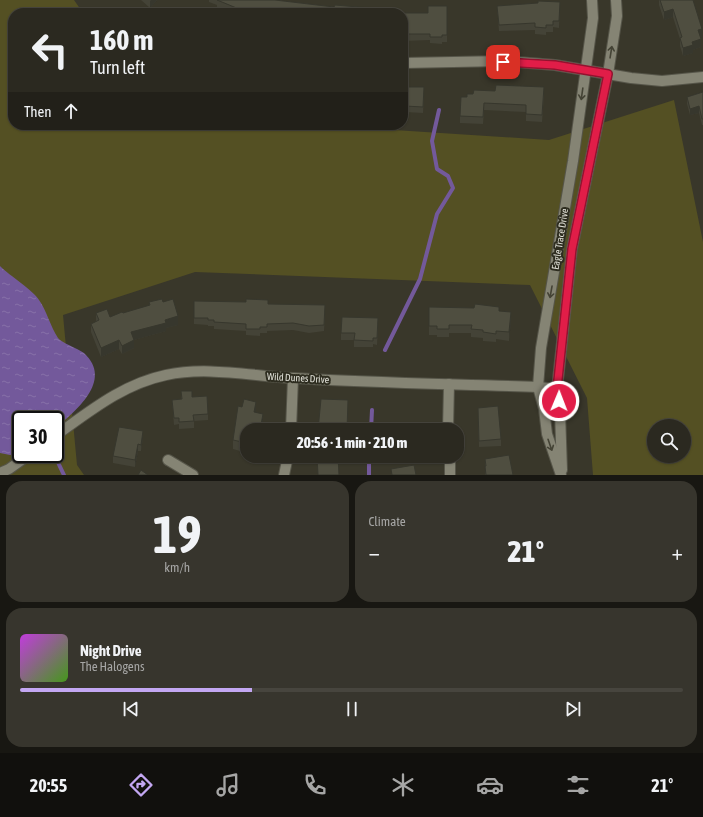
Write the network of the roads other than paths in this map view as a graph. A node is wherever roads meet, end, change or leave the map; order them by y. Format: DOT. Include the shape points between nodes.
graph roads {
  1 [pos="592,0"];
  2 [pos="616,0"];
  3 [pos="408,63"];
  4 [pos="586,69"];
  5 [pos="608,74"];
  6 [pos="703,77"];
  7 [pos="293,378"];
  8 [pos="449,384"];
  9 [pos="538,387"];
  10 [pos="557,389"];
  11 [pos="291,423"];
  12 [pos="448,423"];
  13 [pos="64,429"];
  14 [pos="168,460"];
  15 [pos="17,463"];
  16 [pos="287,463"];
  17 [pos="450,463"];
  18 [pos="0,473"];
  19 [pos="193,475"];
  20 [pos="284,475"];
  21 [pos="450,475"];
  22 [pos="562,475"];
  1 -- 4 [label="street, Eagle Trace Drive" via="593,18"];
  5 -- 2 [label="street, Eagle Trace Drive, one-way" via="617,16"];
  3 -- 4 [label="street" via="503,62"];
  4 -- 5 [label="street"];
  4 -- 9 [label="street, Eagle Trace Drive, one-way" via="541,348"];
  5 -- 6 [label="street" via="662,81"];
  5 -- 10 [label="street, Eagle Trace Drive" via="572,249"];
  7 -- 8 [label="street, Wild Dunes Drive"];
  7 -- 11 [label="street"];
  7 -- 13 [label="street, Wild Dunes Drive" via="204,372 167,375 125,388"];
  8 -- 9 [label="street, Wild Dunes Drive"];
  8 -- 12 [label="street"];
  9 -- 10 [label="street, Wild Dunes Drive"];
  9 -- 22 [label="street, Eagle Trace Drive, one-way" via="547,434"];
  10 -- 22 [label="street, Eagle Trace Drive"];
  14 -- 19 [label="street"];
  15 -- 18 [label="street"];
  16 -- 20 [label="street"];
  17 -- 21 [label="street"];
}
